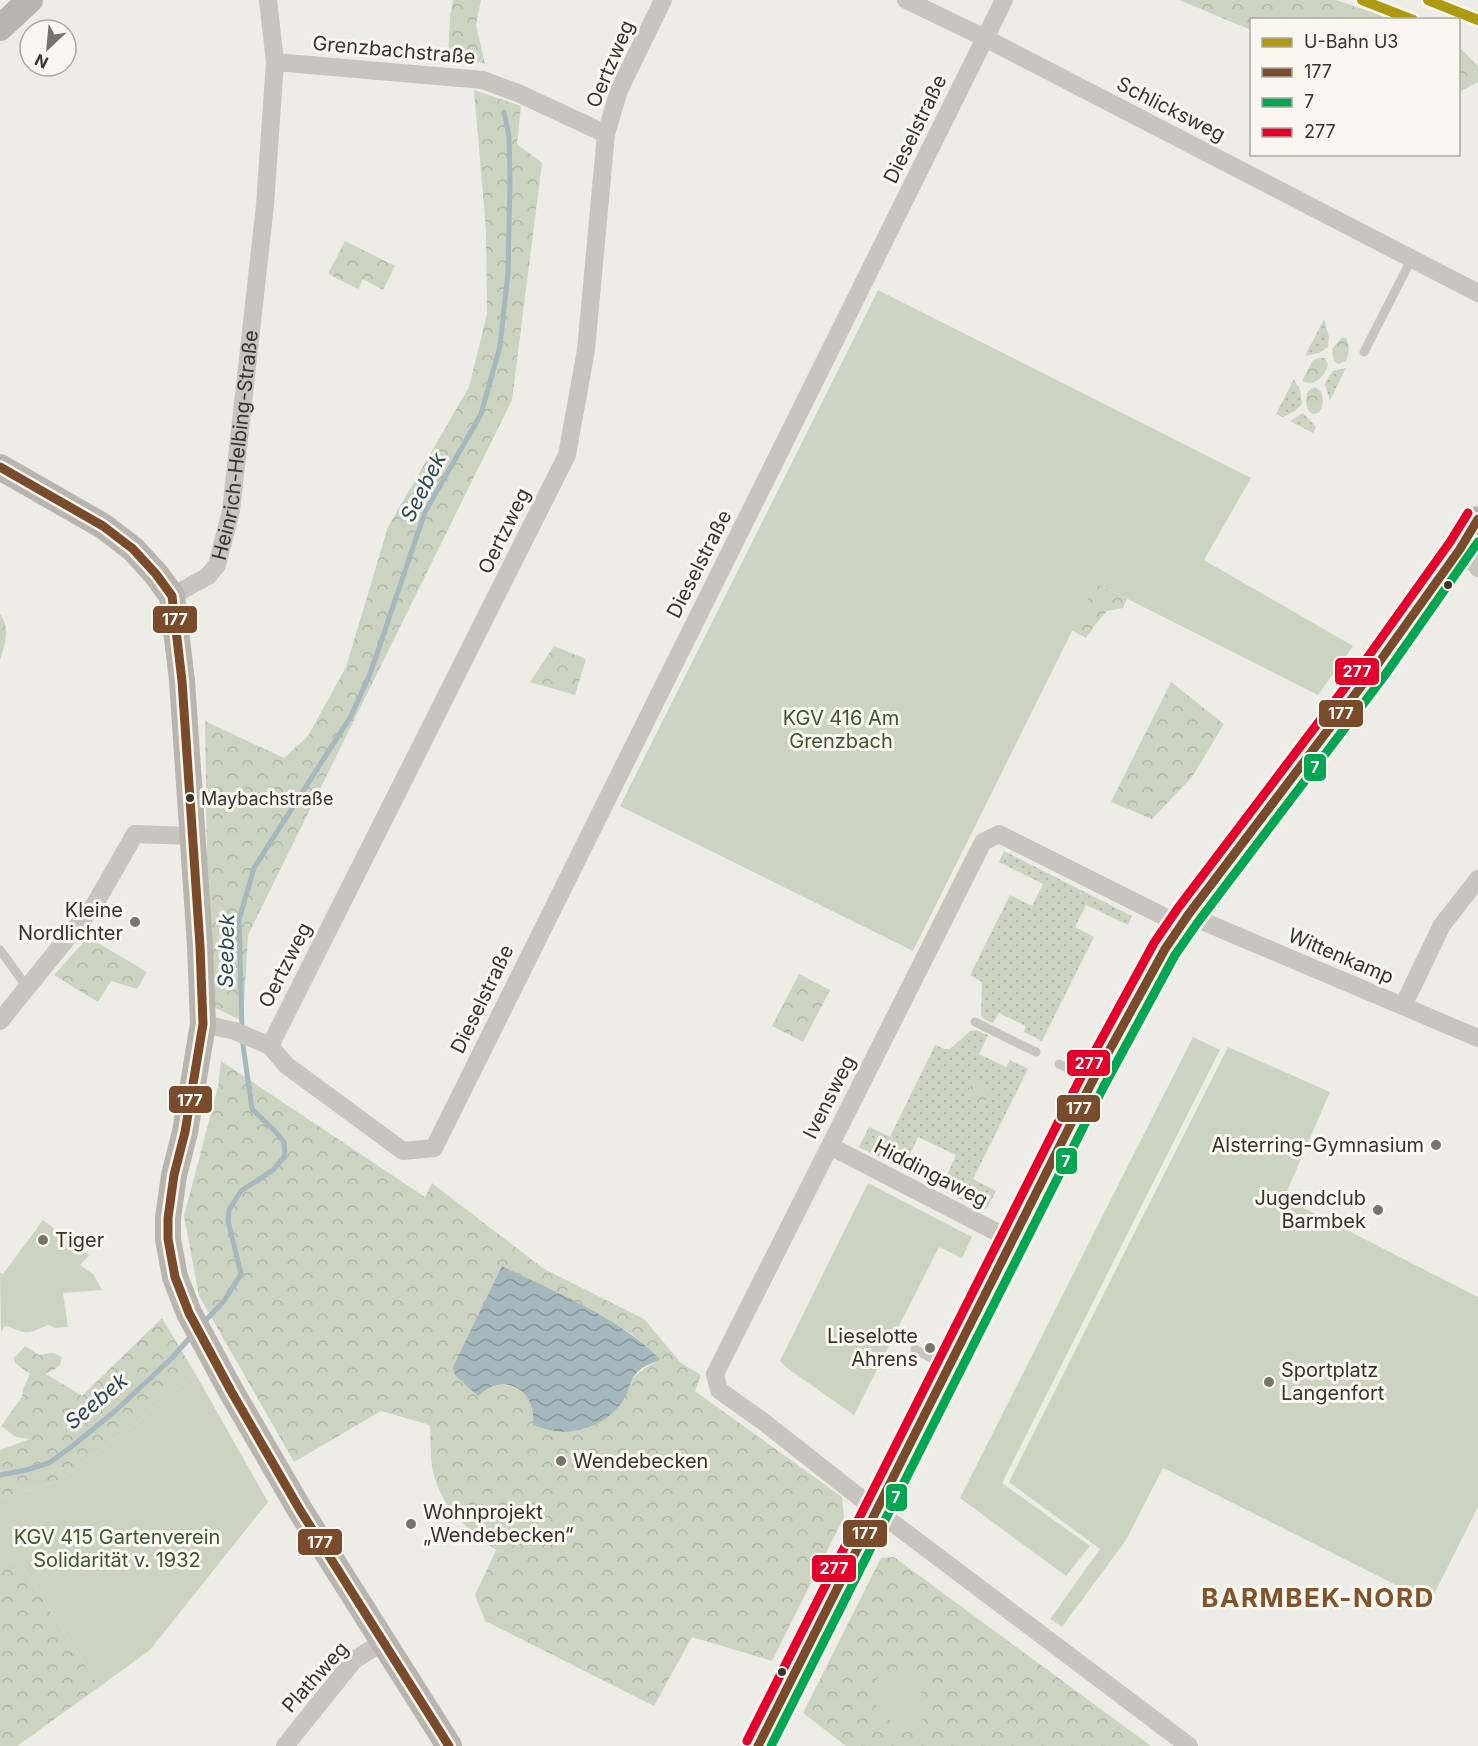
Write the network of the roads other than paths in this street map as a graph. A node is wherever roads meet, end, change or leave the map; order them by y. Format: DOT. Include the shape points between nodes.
graph roads {
  1 [pos="30,0"];
  2 [pos="268,0"];
  3 [pos="663,0"];
  4 [pos="906,0"];
  5 [pos="1004,0"];
  6 [pos="0,28"];
  7 [pos="985,38"];
  8 [pos="275,62"];
  9 [pos="606,134"];
  10 [pos="1412,258"];
  11 [pos="1478,293"];
  12 [pos="1364,352"];
  13 [pos="0,467"];
  14 [pos="1478,519"];
  15 [pos="1460,549"];
  16 [pos="1478,568"];
  17 [pos="172,596"];
  18 [pos="999,834"];
  19 [pos="193,836"];
  20 [pos="1478,879"];
  21 [pos="1184,920"];
  22 [pos="0,950"];
  23 [pos="27,987"];
  24 [pos="1403,1006"];
  25 [pos="0,1022"];
  26 [pos="975,1022"];
  27 [pos="203,1024"];
  28 [pos="1478,1038"];
  29 [pos="270,1046"];
  30 [pos="1036,1052"];
  31 [pos="1059,1064"];
  32 [pos="1093,1080"];
  33 [pos="830,1146"];
  34 [pos="1012,1240"];
  35 [pos="882,1332"];
  36 [pos="893,1338"];
  37 [pos="915,1349"];
  38 [pos="949,1368"];
  39 [pos="877,1511"];
  40 [pos="383,1642"];
  41 [pos="285,1746"];
  42 [pos="449,1746"];
  43 [pos="758,1746"];
  44 [pos="1189,1746"];
  1 -- 6 [label="street"];
  2 -- 8 [label="street, Heinrich-Helbing-Straße"];
  3 -- 9 [label="street, Oertzweg" via="620,90"];
  4 -- 7 [label="street, Schlicksweg"];
  5 -- 7 [label="street, Dieselstraße"];
  7 -- 10 [label="street, Schlicksweg"];
  7 -- 29 [label="street, Dieselstraße" via="434,1148 403,1151 286,1065"];
  8 -- 9 [label="street, Grenzbachstraße" via="483,80"];
  8 -- 17 [label="street, Heinrich-Helbing-Straße" via="265,205 231,511 217,565 208,576"];
  9 -- 29 [label="street, Oertzweg" via="586,351 567,455"];
  10 -- 11 [label="street, Schlicksweg"];
  10 -- 12 [label="lane"];
  13 -- 17 [label="street" via="103,526 141,557"];
  14 -- 15 [label="street"];
  15 -- 16 [label="street"];
  15 -- 21 [label="street"];
  17 -- 19 [label="street"];
  18 -- 21 [label="street, Wittenkamp"];
  18 -- 33 [label="street, Ivensweg" via="983,842"];
  19 -- 23 [label="street" via="135,834 95,904"];
  19 -- 27 [label="street"];
  20 -- 24 [label="street" via="1442,925"];
  21 -- 24 [label="street, Wittenkamp"];
  21 -- 32 [label="street"];
  22 -- 23 [label="lane"];
  23 -- 25 [label="street"];
  24 -- 28 [label="street, Wittenkamp"];
  26 -- 30 [label="lane"];
  27 -- 29 [label="street" via="235,1031"];
  27 -- 40 [label="street" via="168,1218 171,1261 185,1303 207,1347 300,1510"];
  31 -- 32 [label="lane"];
  32 -- 34 [label="street"];
  33 -- 34 [label="street, Hiddingaweg"];
  33 -- 39 [label="street, Ivensweg" via="715,1374 719,1390"];
  34 -- 38 [label="street"];
  35 -- 36 [label="lane"];
  37 -- 38 [label="lane"];
  38 -- 39 [label="street"];
  39 -- 43 [label="street"];
  39 -- 44 [label="street"];
  40 -- 41 [label="street, Plathweg" via="354,1660"];
  40 -- 42 [label="street"];
}
